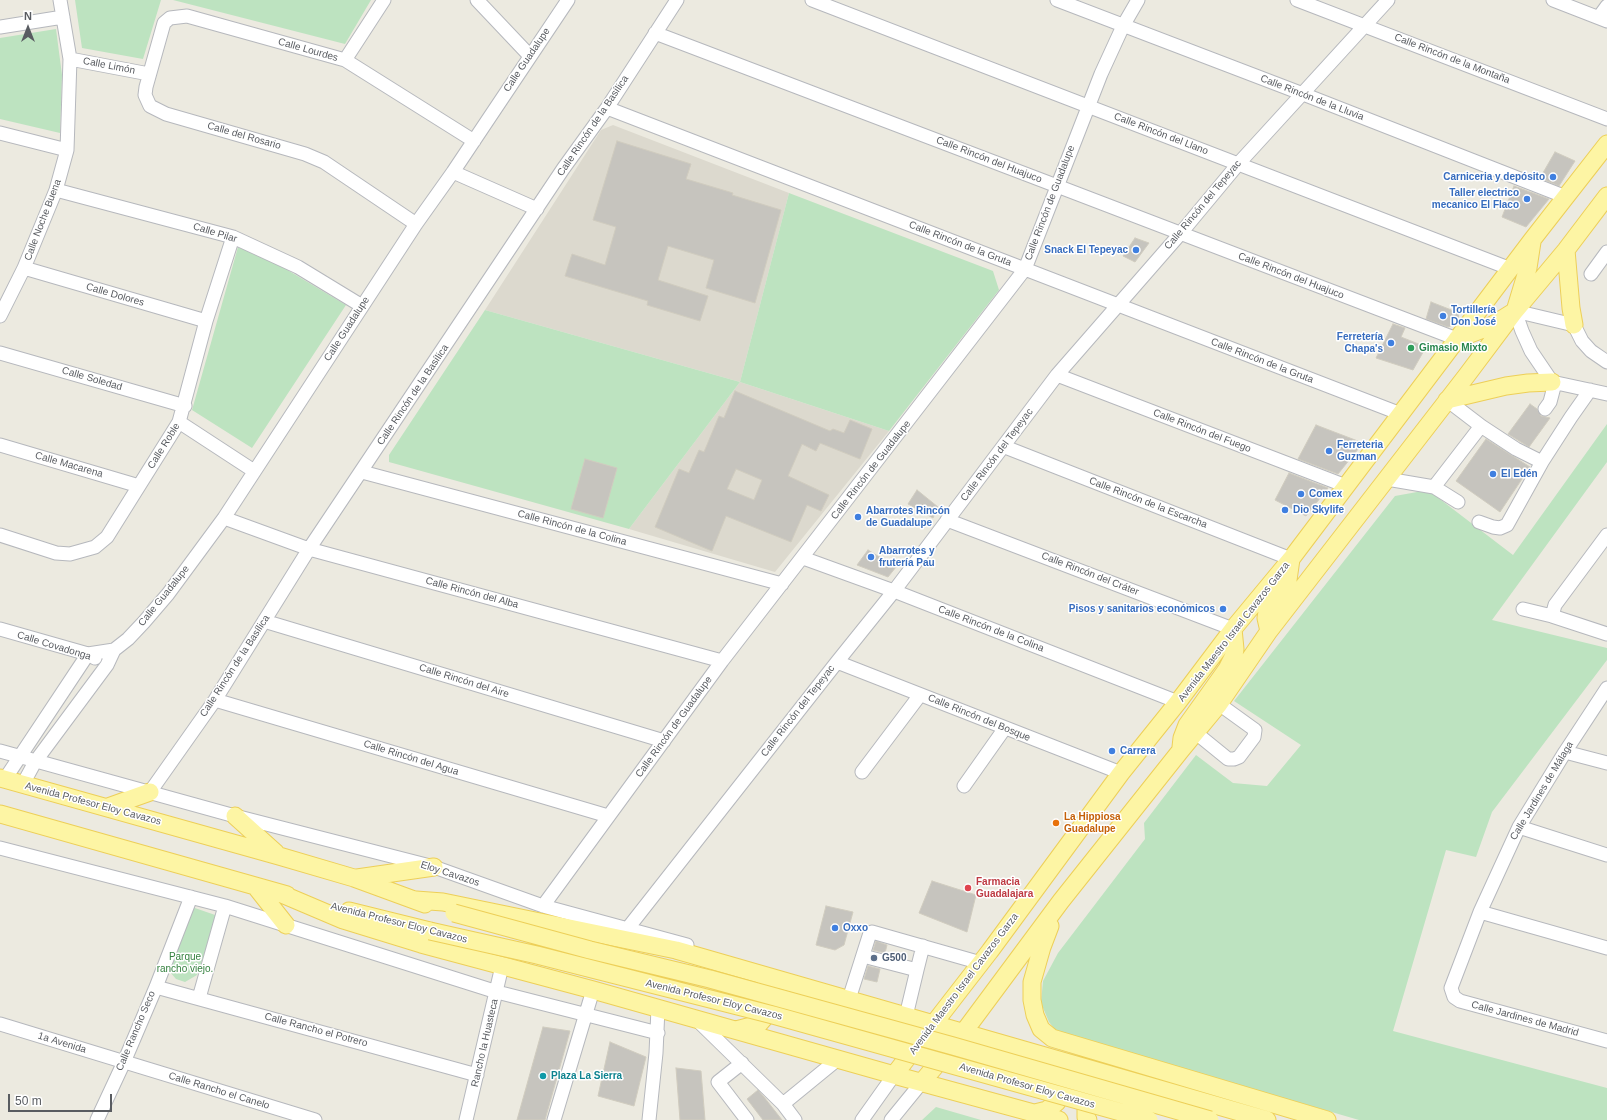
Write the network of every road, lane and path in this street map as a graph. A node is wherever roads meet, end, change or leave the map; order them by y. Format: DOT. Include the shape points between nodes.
graph roads {
  1 [pos="60,0"];
  2 [pos="384,0"];
  3 [pos="477,0"];
  4 [pos="568,0"];
  5 [pos="677,0"];
  6 [pos="812,0"];
  7 [pos="1057,0"];
  8 [pos="1138,0"];
  9 [pos="1297,0"];
  10 [pos="1388,0"];
  11 [pos="1553,0"];
  12 [pos="1607,6"];
  13 [pos="63,17"];
  14 [pos="170,18"];
  15 [pos="1603,19"];
  16 [pos="1364,25"];
  17 [pos="1123,26"];
  18 [pos="0,27"];
  19 [pos="655,33"];
  20 [pos="530,56"];
  21 [pos="70,59"];
  22 [pos="344,60"];
  23 [pos="148,74"];
  24 [pos="1303,94"];
  25 [pos="1088,106"];
  26 [pos="607,108"];
  27 [pos="1607,119"];
  28 [pos="0,133"];
  29 [pos="474,141"];
  30 [pos="1607,144"];
  31 [pos="67,150"];
  32 [pos="1239,163"];
  33 [pos="453,172"];
  34 [pos="1057,186"];
  35 [pos="56,190"];
  36 [pos="1607,196"];
  37 [pos="1566,197"];
  38 [pos="537,209"];
  39 [pos="416,224"];
  40 [pos="1180,234"];
  41 [pos="233,237"];
  42 [pos="1532,240"];
  43 [pos="1566,250"];
  44 [pos="1607,252"];
  45 [pos="24,268"];
  46 [pos="1025,269"];
  47 [pos="1511,269"];
  48 [pos="1591,274"];
  49 [pos="362,306"];
  50 [pos="1117,306"];
  51 [pos="1515,311"];
  52 [pos="0,316"];
  53 [pos="206,321"];
  54 [pos="1574,325"];
  55 [pos="1457,339"];
  56 [pos="0,353"];
  57 [pos="1606,360"];
  58 [pos="1057,375"];
  59 [pos="1553,383"];
  60 [pos="1590,390"];
  61 [pos="1607,394"];
  62 [pos="1447,400"];
  63 [pos="185,406"];
  64 [pos="1545,409"];
  65 [pos="1402,414"];
  66 [pos="179,422"];
  67 [pos="1481,426"];
  68 [pos="0,445"];
  69 [pos="1004,446"];
  70 [pos="1542,462"];
  71 [pos="254,471"];
  72 [pos="362,472"];
  73 [pos="1387,479"];
  74 [pos="139,486"];
  75 [pos="1346,486"];
  76 [pos="1434,487"];
  77 [pos="1458,502"];
  78 [pos="224,518"];
  79 [pos="947,520"];
  80 [pos="1479,522"];
  81 [pos="0,535"];
  82 [pos="1607,535"];
  83 [pos="310,549"];
  84 [pos="802,558"];
  85 [pos="1291,559"];
  86 [pos="782,584"];
  87 [pos="894,591"];
  88 [pos="1523,609"];
  89 [pos="1552,616"];
  90 [pos="264,621"];
  91 [pos="0,629"];
  92 [pos="1233,629"];
  93 [pos="1269,631"];
  94 [pos="1607,634"];
  95 [pos="114,650"];
  96 [pos="88,654"];
  97 [pos="722,661"];
  98 [pos="837,662"];
  99 [pos="107,665"];
  100 [pos="1607,688"];
  101 [pos="920,695"];
  102 [pos="215,700"];
  103 [pos="1178,702"];
  104 [pos="1219,704"];
  105 [pos="1005,728"];
  106 [pos="1196,733"];
  107 [pos="664,741"];
  108 [pos="1181,750"];
  109 [pos="0,751"];
  110 [pos="1565,752"];
  111 [pos="20,757"];
  112 [pos="35,762"];
  113 [pos="1607,763"];
  114 [pos="862,772"];
  115 [pos="1121,773"];
  116 [pos="2,779"];
  117 [pos="23,784"];
  118 [pos="964,786"];
  119 [pos="150,792"];
  120 [pos="108,807"];
  121 [pos="0,814"];
  122 [pos="235,816"];
  123 [pos="608,816"];
  124 [pos="1519,827"];
  125 [pos="0,848"];
  126 [pos="1607,855"];
  127 [pos="279,856"];
  128 [pos="434,867"];
  129 [pos="354,878"];
  130 [pos="256,887"];
  131 [pos="276,892"];
  132 [pos="191,897"];
  133 [pos="416,900"];
  134 [pos="1061,901"];
  135 [pos="225,906"];
  136 [pos="543,906"];
  137 [pos="1480,912"];
  138 [pos="286,925"];
  139 [pos="628,928"];
  140 [pos="923,946"];
  141 [pos="1607,948"];
  142 [pos="863,956"];
  143 [pos="981,963"];
  144 [pos="502,966"];
  145 [pos="749,970"];
  146 [pos="917,970"];
  147 [pos="156,987"];
  148 [pos="808,988"];
  149 [pos="1451,988"];
  150 [pos="593,990"];
  151 [pos="497,992"];
  152 [pos="199,998"];
  153 [pos="849,1000"];
  154 [pos="658,1008"];
  155 [pos="586,1015"];
  156 [pos="906,1016"];
  157 [pos="697,1020"];
  158 [pos="0,1024"];
  159 [pos="934,1024"];
  160 [pos="734,1030"];
  161 [pos="963,1033"];
  162 [pos="658,1034"];
  163 [pos="1607,1041"];
  164 [pos="784,1043"];
  165 [pos="1049,1057"];
  166 [pos="838,1059"];
  167 [pos="124,1062"];
  168 [pos="742,1063"];
  169 [pos="477,1075"];
  170 [pos="894,1075"];
  171 [pos="1118,1078"];
  172 [pos="922,1082"];
  173 [pos="783,1104"];
  174 [pos="1035,1113"];
  175 [pos="97,1120"];
  176 [pos="315,1120"];
  177 [pos="466,1120"];
  178 [pos="554,1120"];
  179 [pos="649,1120"];
  180 [pos="747,1120"];
  181 [pos="795,1120"];
  182 [pos="862,1120"];
  183 [pos="891,1120"];
  184 [pos="1059,1120"];
  185 [pos="1088,1120"];
  186 [pos="1148,1120"];
  187 [pos="1210,1120"];
  188 [pos="1267,1120"];
  189 [pos="1327,1120"];
  1 -- 13 [label="street, Calle Noche Buena"];
  2 -- 22 [label="street"];
  3 -- 20 [label="street"];
  4 -- 20 [label="street, Calle Guadalupe"];
  5 -- 19 [label="street, Calle Rincón de la Basílica"];
  6 -- 25 [label="street, Calle Rincón del Llano"];
  7 -- 17 [label="street, Calle Rincón de la Lluvia"];
  8 -- 17 [label="street, Calle Rincón de Guadalupe"];
  9 -- 16 [label="street, Calle Rincón de la Montaña"];
  10 -- 16 [label="street, Calle Rincón del Tepeyac"];
  11 -- 15 [label="street"];
  12 -- 15 [label="street"];
  13 -- 18 [label="street"];
  13 -- 21 [label="street, Calle Noche Buena"];
  14 -- 22 [label="street, Calle Lourdes" via="187,16"];
  14 -- 23 [label="street, Calle del Rosario" via="161,30"];
  16 -- 24 [label="street, Calle Rincón del Tepeyac"];
  16 -- 27 [label="street, Calle Rincón de la Montaña"];
  17 -- 24 [label="street, Calle Rincón de la Lluvia"];
  17 -- 25 [label="street, Calle Rincón de Guadalupe"];
  19 -- 26 [label="street, Calle Rincón de la Basílica"];
  19 -- 34 [label="street, Calle Rincón del Huajuco"];
  20 -- 29 [label="street, Calle Guadalupe"];
  21 -- 23 [label="street, Calle Limón"];
  21 -- 31 [label="street, Calle Noche Buena"];
  22 -- 29 [label="street, Calle Lourdes"];
  23 -- 39 [label="street, Calle del Rosario" via="145,95 150,106 157,110 324,162"];
  24 -- 32 [label="street, Calle Rincón del Tepeyac"];
  24 -- 37 [label="street, Calle Rincón de la Lluvia"];
  25 -- 32 [label="street, Calle Rincón del Llano"];
  25 -- 34 [label="street, Calle Rincón de Guadalupe"];
  26 -- 38 [label="street, Calle Rincón de la Basílica"];
  26 -- 46 [label="street, Calle Rincón de la Gruta"];
  28 -- 31 [label="street"];
  29 -- 33 [label="street, Calle Guadalupe"];
  30 -- 37 [label="main road, Avenida Maestro Israel Cavazos Garza"];
  31 -- 35 [label="street, Calle Noche Buena"];
  32 -- 40 [label="street, Calle Rincón del Tepeyac"];
  32 -- 47 [label="street, Calle Rincón del Llano"];
  33 -- 38 [label="street"];
  33 -- 39 [label="street, Calle Guadalupe"];
  34 -- 40 [label="street, Calle Rincón del Huajuco"];
  34 -- 46 [label="street, Calle Rincón de Guadalupe"];
  35 -- 41 [label="street, Calle Pilar"];
  35 -- 45 [label="street, Calle Noche Buena"];
  36 -- 43 [label="main road"];
  37 -- 42 [label="main road, Avenida Maestro Israel Cavazos Garza"];
  38 -- 72 [label="street, Calle Rincón de la Basílica"];
  39 -- 49 [label="street, Calle Guadalupe"];
  40 -- 50 [label="street, Calle Rincón del Tepeyac"];
  40 -- 55 [label="street, Calle Rincón del Huajuco"];
  41 -- 49 [label="street, Calle Pilar" via="298,267"];
  41 -- 53 [label="street, Calle Roble"];
  42 -- 47 [label="main road, Avenida Maestro Israel Cavazos Garza"];
  42 -- 51 [label="main road" via="1528,268"];
  43 -- 51 [label="main road"];
  43 -- 54 [label="main road"];
  44 -- 48 [label="street"];
  45 -- 52 [label="street, Calle Noche Buena"];
  45 -- 53 [label="street, Calle Dolores"];
  46 -- 50 [label="street, Calle Rincón de la Gruta"];
  46 -- 84 [label="street, Calle Rincón de Guadalupe"];
  47 -- 55 [label="main road, Avenida Maestro Israel Cavazos Garza"];
  49 -- 71 [label="street, Calle Guadalupe"];
  50 -- 58 [label="street, Calle Rincón del Tepeyac"];
  50 -- 65 [label="street, Calle Rincón de la Gruta"];
  51 -- 54 [label="street"];
  51 -- 55 [label="main road" via="1491,326"];
  51 -- 59 [label="street" via="1531,351"];
  51 -- 62 [label="main road"];
  53 -- 63 [label="street, Calle Roble"];
  54 -- 57 [label="street" via="1582,341 1591,351"];
  55 -- 65 [label="main road, Avenida Maestro Israel Cavazos Garza"];
  56 -- 63 [label="street, Calle Soledad"];
  58 -- 69 [label="street, Calle Rincón del Tepeyac"];
  58 -- 75 [label="street, Calle Rincón del Fuego"];
  59 -- 60 [label="street"];
  59 -- 62 [label="main road" via="1521,384"];
  59 -- 64 [label="street" via="1550,402"];
  60 -- 61 [label="street"];
  60 -- 70 [label="street"];
  62 -- 67 [label="street"];
  62 -- 73 [label="main road"];
  63 -- 66 [label="street, Calle Roble"];
  65 -- 75 [label="main road, Avenida Maestro Israel Cavazos Garza"];
  66 -- 71 [label="street"];
  66 -- 74 [label="street, Calle Roble"];
  67 -- 70 [label="street" via="1516,449"];
  67 -- 76 [label="street"];
  68 -- 74 [label="street, Calle Macarena"];
  69 -- 79 [label="street, Calle Rincón del Tepeyac"];
  69 -- 85 [label="street, Calle Rincón de la Escarcha"];
  70 -- 80 [label="street" via="1506,525 1493,528"];
  71 -- 78 [label="street, Calle Guadalupe"];
  72 -- 83 [label="street, Calle Rincón de la Basílica"];
  72 -- 86 [label="street, Calle Rincón de la Colina"];
  73 -- 76 [label="street"];
  73 -- 93 [label="main road"];
  74 -- 81 [label="street, Calle Roble" via="107,537 95,547 81,552 56,553"];
  75 -- 85 [label="main road, Avenida Maestro Israel Cavazos Garza"];
  76 -- 77 [label="street"];
  78 -- 83 [label="street, Calle Rincón del Alba"];
  78 -- 95 [label="street, Calle Guadalupe" via="168,594 128,639"];
  79 -- 87 [label="street, Calle Rincón del Tepeyac"];
  79 -- 92 [label="street, Calle Rincón del Cráter"];
  82 -- 89 [label="street" via="1555,605"];
  83 -- 90 [label="street, Calle Rincón de la Basílica"];
  83 -- 97 [label="street, Calle Rincón del Alba"];
  84 -- 86 [label="street, Calle Rincón de Guadalupe"];
  84 -- 87 [label="street, Calle Rincón de la Colina"];
  85 -- 92 [label="main road, Avenida Maestro Israel Cavazos Garza"];
  85 -- 93 [label="main road" via="1285,588 1267,612"];
  86 -- 97 [label="street, Calle Rincón de Guadalupe"];
  87 -- 98 [label="street, Calle Rincón del Tepeyac"];
  87 -- 103 [label="street, Calle Rincón de la Colina"];
  88 -- 89 [label="street"];
  89 -- 94 [label="street"];
  90 -- 102 [label="street, Calle Rincón de la Basílica"];
  90 -- 107 [label="street, Calle Rincón del Aire"];
  91 -- 96 [label="street, Calle Covadonga"];
  92 -- 103 [label="main road, Avenida Maestro Israel Cavazos Garza"];
  92 -- 108 [label="main road" via="1234,655 1187,725"];
  93 -- 104 [label="main road"];
  95 -- 96 [label="street"];
  95 -- 99 [label="street, Calle Guadalupe"];
  96 -- 99 [label="street, Calle Covadonga"];
  96 -- 111 [label="street"];
  97 -- 107 [label="street, Calle Rincón de Guadalupe"];
  98 -- 101 [label="street, Calle Rincón del Bosque"];
  98 -- 139 [label="street, Calle Rincón del Tepeyac"];
  99 -- 112 [label="street, Calle Guadalupe"];
  100 -- 110 [label="street, Calle Jardines de Málaga"];
  101 -- 105 [label="street, Calle Rincón del Bosque"];
  101 -- 114 [label="street"];
  102 -- 119 [label="street, Calle Rincón de la Basílica"];
  102 -- 123 [label="street, Calle Rincón del Agua"];
  103 -- 115 [label="main road, Avenida Maestro Israel Cavazos Garza"];
  104 -- 106 [label="main road"];
  104 -- 106 [label="street" via="1255,730 1254,737 1239,758 1228,759"];
  105 -- 115 [label="street, Calle Rincón del Bosque"];
  105 -- 118 [label="street"];
  106 -- 108 [label="main road"];
  107 -- 123 [label="street, Calle Rincón de Guadalupe"];
  108 -- 134 [label="main road"];
  109 -- 111 [label="street, Eloy Cavazos"];
  110 -- 113 [label="street"];
  110 -- 124 [label="street, Calle Jardines de Málaga"];
  111 -- 112 [label="street, Eloy Cavazos"];
  111 -- 116 [label="street"];
  112 -- 117 [label="street, Calle Guadalupe"];
  112 -- 119 [label="street, Eloy Cavazos"];
  115 -- 143 [label="main road, Avenida Maestro Israel Cavazos Garza"];
  116 -- 117 [label="main road, Avenida Profesor Eloy Cavazos"];
  117 -- 120 [label="main road, Avenida Profesor Eloy Cavazos"];
  119 -- 120 [label="main road"];
  119 -- 122 [label="street, Eloy Cavazos"];
  120 -- 127 [label="main road, Avenida Profesor Eloy Cavazos"];
  121 -- 130 [label="main road, Avenida Profesor Eloy Cavazos"];
  122 -- 127 [label="main road"];
  122 -- 128 [label="street, Eloy Cavazos"];
  123 -- 136 [label="street, Calle Rincón de Guadalupe"];
  124 -- 126 [label="street"];
  124 -- 137 [label="street, Calle Jardines de Málaga"];
  125 -- 132 [label="street"];
  127 -- 129 [label="main road, Avenida Profesor Eloy Cavazos"];
  128 -- 129 [label="main road"];
  128 -- 136 [label="street, Eloy Cavazos"];
  129 -- 133 [label="main road, Avenida Profesor Eloy Cavazos"];
  130 -- 131 [label="main road, Avenida Profesor Eloy Cavazos"];
  130 -- 138 [label="main road"];
  131 -- 144 [label="main road, Avenida Profesor Eloy Cavazos" via="343,920"];
  131 -- 186 [label="main road, Avenida Profesor Eloy Cavazos, bridge" via="772,1015"];
  132 -- 135 [label="street"];
  132 -- 147 [label="street, Calle Rancho Seco"];
  133 -- 145 [label="main road, Avenida Profesor Eloy Cavazos" via="443,902 676,950"];
  133 -- 187 [label="main road, Avenida Profesor Eloy Cavazos, bridge" via="454,913 740,987 953,1046"];
  134 -- 161 [label="main road"];
  134 -- 189 [label="main road" via="1042,947 1032,982 1032,1000 1041,1029 1052,1038"];
  135 -- 138 [label="street"];
  135 -- 152 [label="street"];
  136 -- 139 [label="street, Eloy Cavazos"];
  137 -- 141 [label="street"];
  137 -- 149 [label="street, Calle Jardines de Málaga"];
  138 -- 151 [label="street"];
  139 -- 145 [label="street, Eloy Cavazos" via="721,956"];
  140 -- 142 [label="street" via="872,932"];
  140 -- 143 [label="street"];
  140 -- 146 [label="street"];
  142 -- 146 [label="street"];
  142 -- 153 [label="street"];
  143 -- 159 [label="main road, Avenida Maestro Israel Cavazos Garza"];
  144 -- 150 [label="main road, Avenida Profesor Eloy Cavazos"];
  144 -- 151 [label="street, Rancho la Huasteca"];
  145 -- 148 [label="main road, Avenida Profesor Eloy Cavazos"];
  145 -- 160 [label="main road" via="770,989 770,1007 759,1024"];
  146 -- 156 [label="street"];
  147 -- 152 [label="street, Calle Rancho el Potrero"];
  147 -- 167 [label="street, Calle Rancho Seco"];
  148 -- 153 [label="main road, Avenida Profesor Eloy Cavazos"];
  148 -- 164 [label="main road" via="792,995 782,1004 778,1025"];
  149 -- 163 [label="street, Calle Jardines de Madrid" via="1454,997 1460,1001"];
  150 -- 154 [label="main road, Avenida Profesor Eloy Cavazos"];
  150 -- 155 [label="street"];
  151 -- 155 [label="street"];
  151 -- 169 [label="street, Rancho la Huasteca"];
  152 -- 169 [label="street, Calle Rancho el Potrero"];
  153 -- 156 [label="main road, Avenida Profesor Eloy Cavazos"];
  154 -- 157 [label="main road, Avenida Profesor Eloy Cavazos"];
  154 -- 162 [label="street"];
  155 -- 162 [label="street"];
  155 -- 178 [label="street"];
  156 -- 159 [label="main road, Avenida Profesor Eloy Cavazos"];
  157 -- 160 [label="main road, Avenida Profesor Eloy Cavazos"];
  157 -- 168 [label="street"];
  158 -- 167 [label="street, 1a Avenida"];
  159 -- 161 [label="main road, Avenida Profesor Eloy Cavazos"];
  159 -- 170 [label="main road, Avenida Maestro Israel Cavazos Garza"];
  160 -- 164 [label="main road, Avenida Profesor Eloy Cavazos"];
  161 -- 165 [label="main road, Avenida Profesor Eloy Cavazos"];
  161 -- 172 [label="main road"];
  162 -- 179 [label="street"];
  164 -- 166 [label="main road, Avenida Profesor Eloy Cavazos"];
  165 -- 171 [label="main road, Avenida Profesor Eloy Cavazos"];
  165 -- 174 [label="main road" via="1058,1066 1063,1078 1063,1090 1057,1102 1047,1110"];
  166 -- 170 [label="main road, Avenida Profesor Eloy Cavazos"];
  166 -- 173 [label="street"];
  167 -- 175 [label="street, Calle Rancho Seco"];
  167 -- 176 [label="street, Calle Rancho el Canelo"];
  168 -- 173 [label="street"];
  168 -- 180 [label="street" via="718,1082"];
  169 -- 177 [label="street, Rancho la Huasteca"];
  170 -- 172 [label="main road, Avenida Profesor Eloy Cavazos"];
  170 -- 182 [label="street, Avenida Maestro Israel Cavazos Garza"];
  171 -- 185 [label="main road" via="1104,1081 1092,1090 1086,1103"];
  171 -- 188 [label="main road, Avenida Profesor Eloy Cavazos"];
  172 -- 174 [label="main road, Avenida Profesor Eloy Cavazos"];
  172 -- 183 [label="street"];
  173 -- 181 [label="street"];
  174 -- 184 [label="main road, Avenida Profesor Eloy Cavazos"];
}
